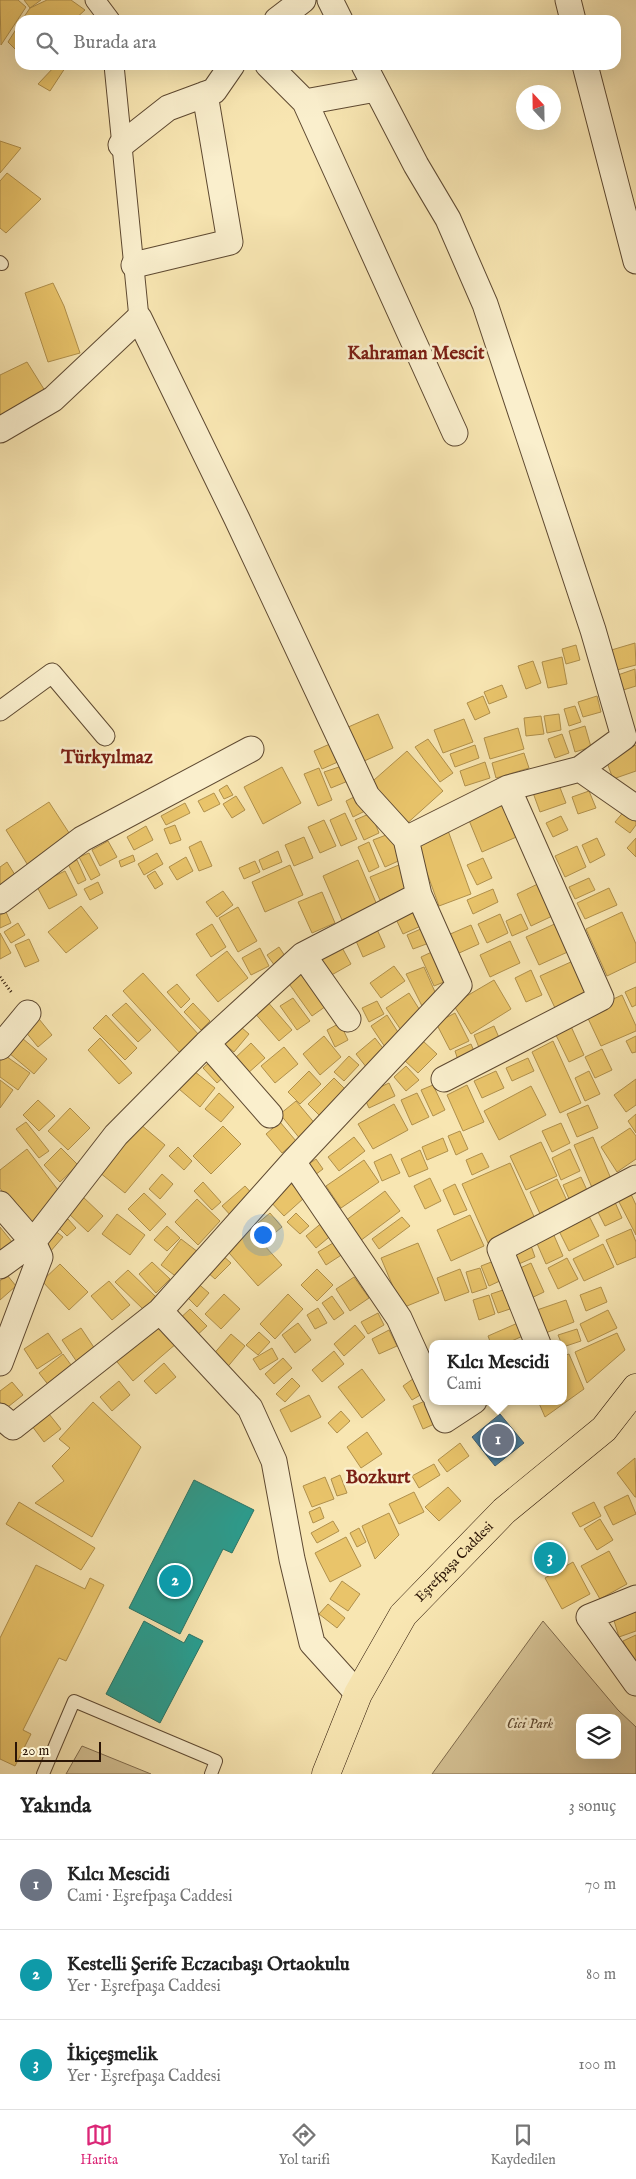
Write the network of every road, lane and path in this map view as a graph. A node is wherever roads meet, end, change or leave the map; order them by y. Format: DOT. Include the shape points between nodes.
graph roads {
  1 [pos="95,0"];
  2 [pos="303,0"];
  3 [pos="330,0"];
  4 [pos="568,0"];
  5 [pos="106,15"];
  6 [pos="284,15"];
  7 [pos="338,15"];
  8 [pos="572,15"];
  9 [pos="114,70"];
  10 [pos="229,70"];
  11 [pos="273,70"];
  12 [pos="366,70"];
  13 [pos="586,70"];
  14 [pos="376,89"];
  15 [pos="205,94"];
  16 [pos="305,102"];
  17 [pos="121,145"];
  18 [pos="636,261"];
  19 [pos="134,265"];
  20 [pos="139,318"];
  21 [pos="0,430"];
  22 [pos="455,433"];
  23 [pos="0,712"];
  24 [pos="105,736"];
  25 [pos="251,749"];
  26 [pos="580,769"];
  27 [pos="508,788"];
  28 [pos="636,808"];
  29 [pos="406,840"];
  30 [pos="419,895"];
  31 [pos="0,901"];
  32 [pos="303,955"];
  33 [pos="28,1014"];
  34 [pos="348,1019"];
  35 [pos="207,1043"];
  36 [pos="0,1046"];
  37 [pos="444,1079"];
  38 [pos="270,1115"];
  39 [pos="293,1162"];
  40 [pos="636,1178"];
  41 [pos="0,1204"];
  42 [pos="33,1242"];
  43 [pos="0,1266"];
  44 [pos="160,1311"];
  45 [pos="536,1340"];
  46 [pos="0,1363"];
  47 [pos="429,1384"];
  48 [pos="636,1388"];
  49 [pos="439,1405"];
  50 [pos="468,1405"];
  51 [pos="0,1416"];
  52 [pos="636,1598"];
  53 [pos="636,1682"];
  54 [pos="358,1694"];
  55 [pos="43,1774"];
  56 [pos="211,1774"];
  57 [pos="326,1774"];
  1 -- 5 [label="street"];
  2 -- 6 [label="street"];
  3 -- 7 [label="street"];
  4 -- 8 [label="street"];
  9 -- 17 [label="street"];
  10 -- 15 [label="street" via="214,91"];
  11 -- 16 [label="street"];
  12 -- 14 [label="street"];
  13 -- 18 [label="street"];
  14 -- 16 [label="street"];
  14 -- 26 [label="street" via="448,219 485,304 614,698 624,737"];
  15 -- 17 [label="street" via="168,108"];
  15 -- 19 [label="street" via="230,242"];
  16 -- 22 [label="street"];
  17 -- 19 [label="street"];
  19 -- 20 [label="street"];
  20 -- 21 [label="street" via="53,399"];
  20 -- 29 [label="street" via="366,796"];
  23 -- 24 [label="street" via="52,673"];
  25 -- 31 [label="street" via="82,839"];
  26 -- 27 [label="street"];
  26 -- 28 [label="street"];
  27 -- 29 [label="street"];
  27 -- 37 [label="street" via="601,998"];
  29 -- 30 [label="street"];
  30 -- 32 [label="street"];
  30 -- 39 [label="street" via="459,985"];
  32 -- 34 [label="street"];
  32 -- 35 [label="street"];
  33 -- 36 [label="street"];
  35 -- 38 [label="street"];
  35 -- 42 [label="street" via="116,1135"];
  39 -- 44 [label="street"];
  39 -- 47 [label="street" via="399,1318"];
  40 -- 45 [label="street" via="500,1249"];
  41 -- 42 [label="street"];
  42 -- 43 [label="street"];
  42 -- 46 [label="street" via="40,1257"];
  44 -- 51 [label="street" via="13,1426"];
  44 -- 54 [label="street" via="250,1408 274,1461 312,1643"];
  48 -- 54 [label="main road, Eşrefpaşa Caddesi" via="604,1429 504,1511 404,1615"];
  49 -- 50 [label="street" via="445,1420"];
  52 -- 53 [label="street" via="590,1617"];
  54 -- 57 [label="main road, Eşrefpaşa Caddesi"];
  55 -- 56 [label="lane" via="74,1701 216,1762"];
}
